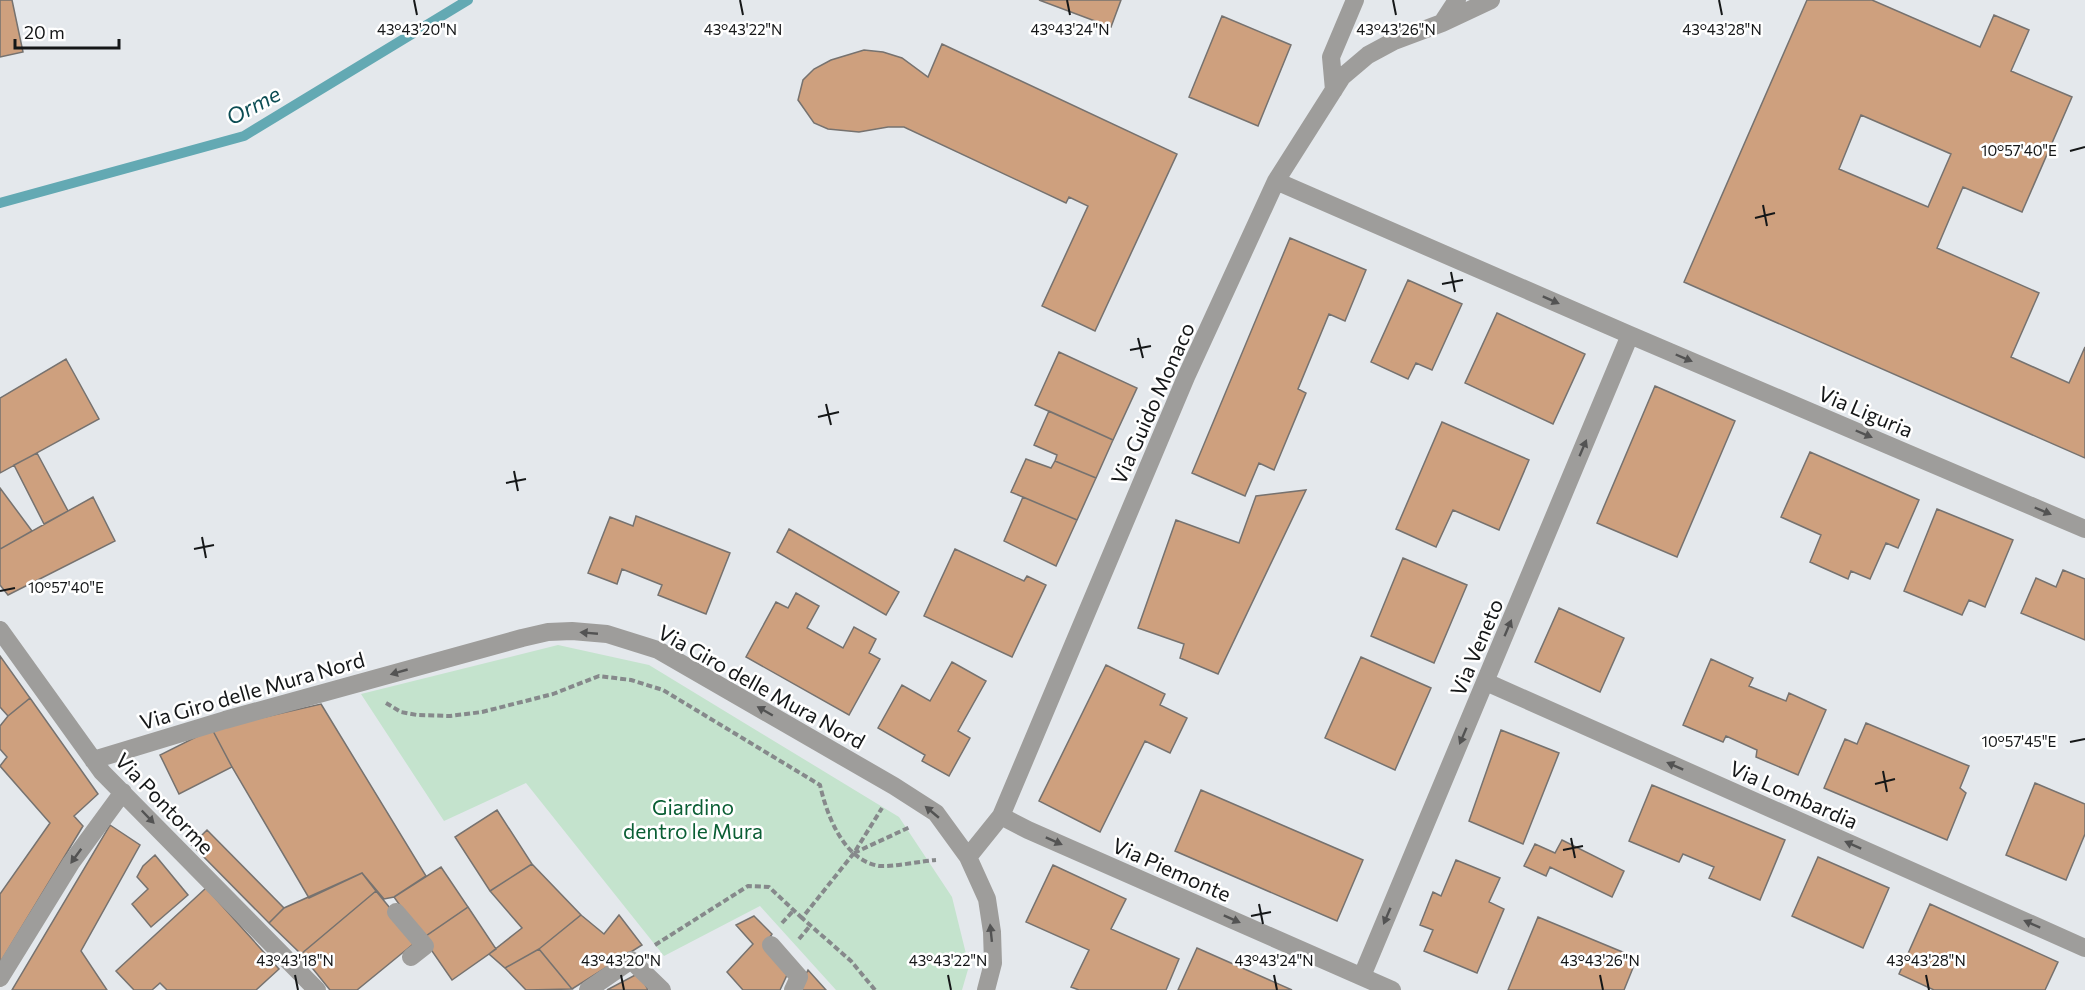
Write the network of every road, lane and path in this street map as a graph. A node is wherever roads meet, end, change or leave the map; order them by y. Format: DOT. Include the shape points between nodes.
graph roads {
  1 [pos="1355,0"];
  2 [pos="1457,0"];
  3 [pos="1491,0"];
  4 [pos="1442,23"];
  5 [pos="1334,90"];
  6 [pos="1276,181"];
  7 [pos="1630,335"];
  8 [pos="2085,529"];
  9 [pos="0,630"];
  10 [pos="370,680"];
  11 [pos="1486,682"];
  12 [pos="93,760"];
  13 [pos="894,786"];
  14 [pos="123,792"];
  15 [pos="936,813"];
  16 [pos="1001,816"];
  17 [pos="854,853"];
  18 [pos="968,857"];
  19 [pos="396,912"];
  20 [pos="802,918"];
  21 [pos="810,926"];
  22 [pos="803,934"];
  23 [pos="771,945"];
  24 [pos="2085,948"];
  25 [pos="411,957"];
  26 [pos="631,960"];
  27 [pos="1362,976"];
  28 [pos="0,978"];
  29 [pos="317,990"];
  30 [pos="588,990"];
  31 [pos="662,990"];
  32 [pos="793,990"];
  33 [pos="875,990"];
  34 [pos="986,990"];
  35 [pos="1392,990"];
  1 -- 5 [label="street" via="1331,57"];
  2 -- 4 [label="street"];
  3 -- 4 [label="street, Via Guido Monaco"];
  4 -- 5 [label="street, Via Guido Monaco" via="1368,55 1342,77"];
  5 -- 6 [label="street, Via Guido Monaco"];
  6 -- 7 [label="street, Via Liguria, one-way"];
  6 -- 16 [label="street, Via Guido Monaco" via="1177,398"];
  7 -- 8 [label="street, Via Liguria, one-way"];
  11 -- 7 [label="street, Via Veneto, one-way"];
  9 -- 12 [label="street, Via Pontorme"];
  10 -- 12 [label="street, Via Giro delle Mura Nord"];
  13 -- 10 [label="street, Via Giro delle Mura Nord, one-way" via="658,650 607,634 548,632"];
  10 -- 17 [label="path" via="384,702 401,712 434,716 482,712 553,694 599,676 663,690 820,785 824,804 841,838"];
  24 -- 11 [label="street, Via Lombardia, one-way"];
  11 -- 27 [label="street, Via Veneto, one-way"];
  12 -- 14 [label="street, Via Pontorme"];
  15 -- 13 [label="street, Via Giro delle Mura Nord, one-way"];
  13 -- 17 [label="path"];
  14 -- 28 [label="street, one-way" via="70,863"];
  14 -- 29 [label="street, Via Pontorme, one-way"];
  15 -- 17 [label="path"];
  15 -- 18 [label="street, Via Giro delle Mura Nord"];
  16 -- 18 [label="street, Via Guido Monaco"];
  16 -- 27 [label="street, Via Piemonte, one-way"];
  17 -- 18 [label="path" via="881,866"];
  17 -- 20 [label="path"];
  34 -- 18 [label="street, Via Giro delle Mura Nord, one-way" via="993,963 992,932 987,899"];
  19 -- 25 [label="street" via="425,946"];
  20 -- 21 [label="path"];
  20 -- 26 [label="path" via="769,887 748,886"];
  21 -- 22 [label="path"];
  21 -- 33 [label="path" via="851,961"];
  23 -- 32 [label="street" via="799,977"];
  26 -- 30 [label="street"];
  26 -- 31 [label="street"];
  27 -- 35 [label="street, Via Piemonte"];
}
